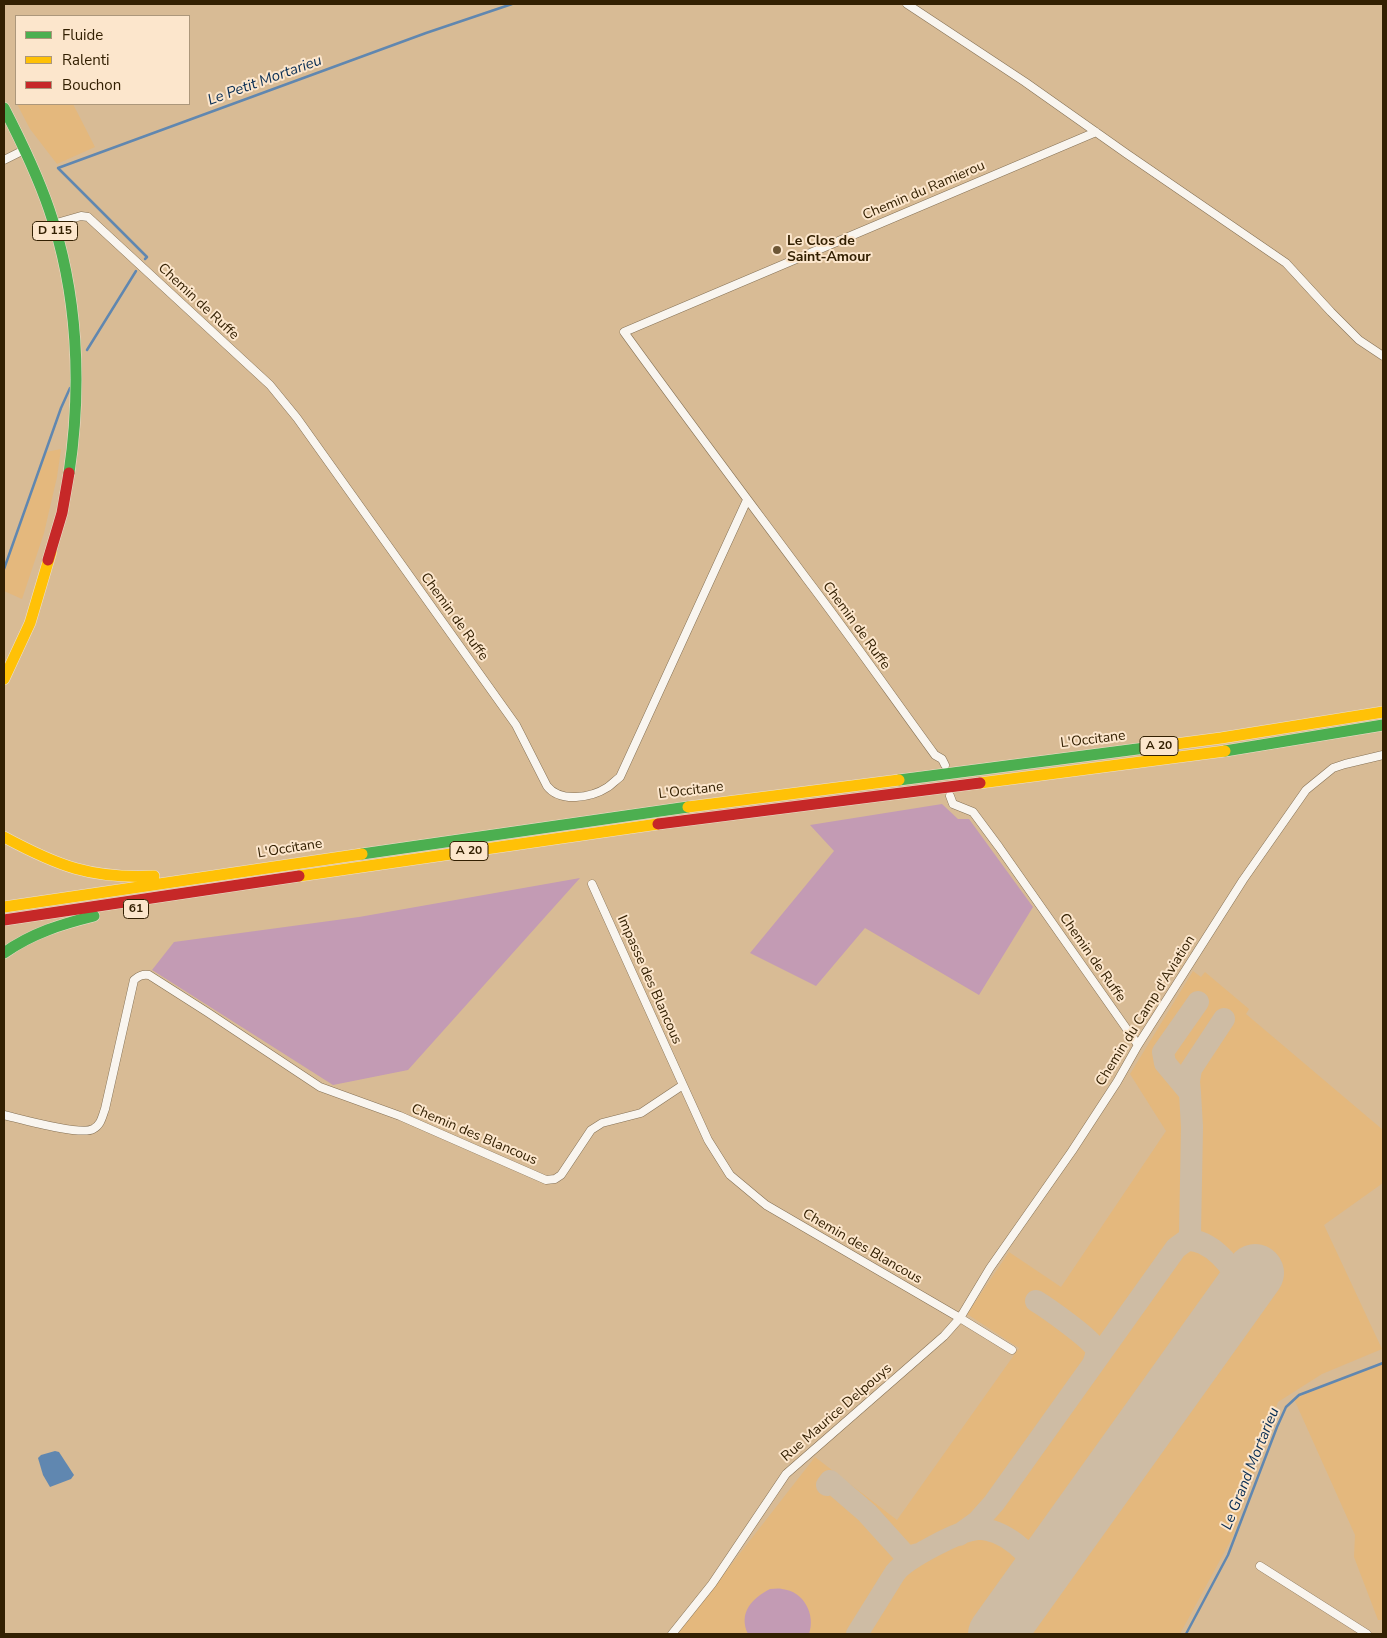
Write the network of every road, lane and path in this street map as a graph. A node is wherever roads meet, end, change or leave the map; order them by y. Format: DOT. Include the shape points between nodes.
graph roads {
  1 [pos="907,4"];
  2 [pos="4,108"];
  3 [pos="1096,132"];
  4 [pos="24,150"];
  5 [pos="4,160"];
  6 [pos="53,224"];
  7 [pos="624,332"];
  8 [pos="1383,356"];
  9 [pos="747,500"];
  10 [pos="51,552"];
  11 [pos="4,664"];
  12 [pos="4,679"];
  13 [pos="1383,712"];
  14 [pos="1383,725"];
  15 [pos="1383,756"];
  16 [pos="946,765"];
  17 [pos="950,796"];
  18 [pos="4,825"];
  19 [pos="4,836"];
  20 [pos="301,862"];
  21 [pos="118,878"];
  22 [pos="274,880"];
  23 [pos="592,884"];
  24 [pos="4,908"];
  25 [pos="4,920"];
  26 [pos="4,953"];
  27 [pos="1138,1045"];
  28 [pos="683,1085"];
  29 [pos="4,1115"];
  30 [pos="960,1318"];
  31 [pos="1012,1350"];
  32 [pos="1260,1566"];
  33 [pos="672,1634"];
  34 [pos="1367,1634"];
  1 -- 3 [label="street"];
  2 -- 4 [label="main road, D 115"];
  3 -- 7 [label="street, Chemin du Ramierou"];
  3 -- 8 [label="street" via="1286,263 1359,340"];
  4 -- 5 [label="street"];
  4 -- 6 [label="main road, D 115"];
  6 -- 9 [label="street, Chemin de Ruffe" via="88,216 270,385 516,726 547,786 560,796 570,798 596,793 620,777"];
  6 -- 10 [label="main road, D 115" via="75,330 77,388 72,458"];
  7 -- 9 [label="street, Chemin de Ruffe"];
  9 -- 16 [label="street, Chemin de Ruffe" via="935,755"];
  10 -- 11 [label="main road, D 115"];
  10 -- 12 [label="main road" via="30,623"];
  13 -- 20 [label="main road, L'Occitane / A 20" via="1221,738 613,817"];
  14 -- 22 [label="main road, L'Occitane / A 20" via="1223,751 614,830"];
  15 -- 27 [label="street, Chemin du Camp d'Aviation" via="1333,768 1306,790 1243,880"];
  17 -- 27 [label="street, Chemin de Ruffe" via="953,804 973,812 989,833"];
  18 -- 21 [label="main road" via="75,864"];
  19 -- 21 [label="main road" via="73,869"];
  20 -- 21 [label="main road"];
  20 -- 24 [label="main road, L'Occitane / A 20"];
  22 -- 25 [label="main road, L'Occitane / A 20"];
  22 -- 26 [label="main road, 61" via="69,922 24,939"];
  23 -- 28 [label="street, Impasse des Blancous"];
  27 -- 30 [label="street, Chemin du Camp d'Aviation" via="1117,1082 990,1268"];
  28 -- 29 [label="street, Chemin des Blancous" via="641,1113 602,1123 591,1130 561,1175 546,1180 400,1116 320,1087 144,974 134,980 100,1125 92,1130 78,1131"];
  28 -- 30 [label="street, Chemin des Blancous" via="708,1140 730,1176 766,1205"];
  30 -- 31 [label="street, Chemin des Blancous"];
  30 -- 33 [label="street, Rue Maurice Delpouys" via="944,1336 786,1474 712,1584"];
  32 -- 34 [label="street"];
}
